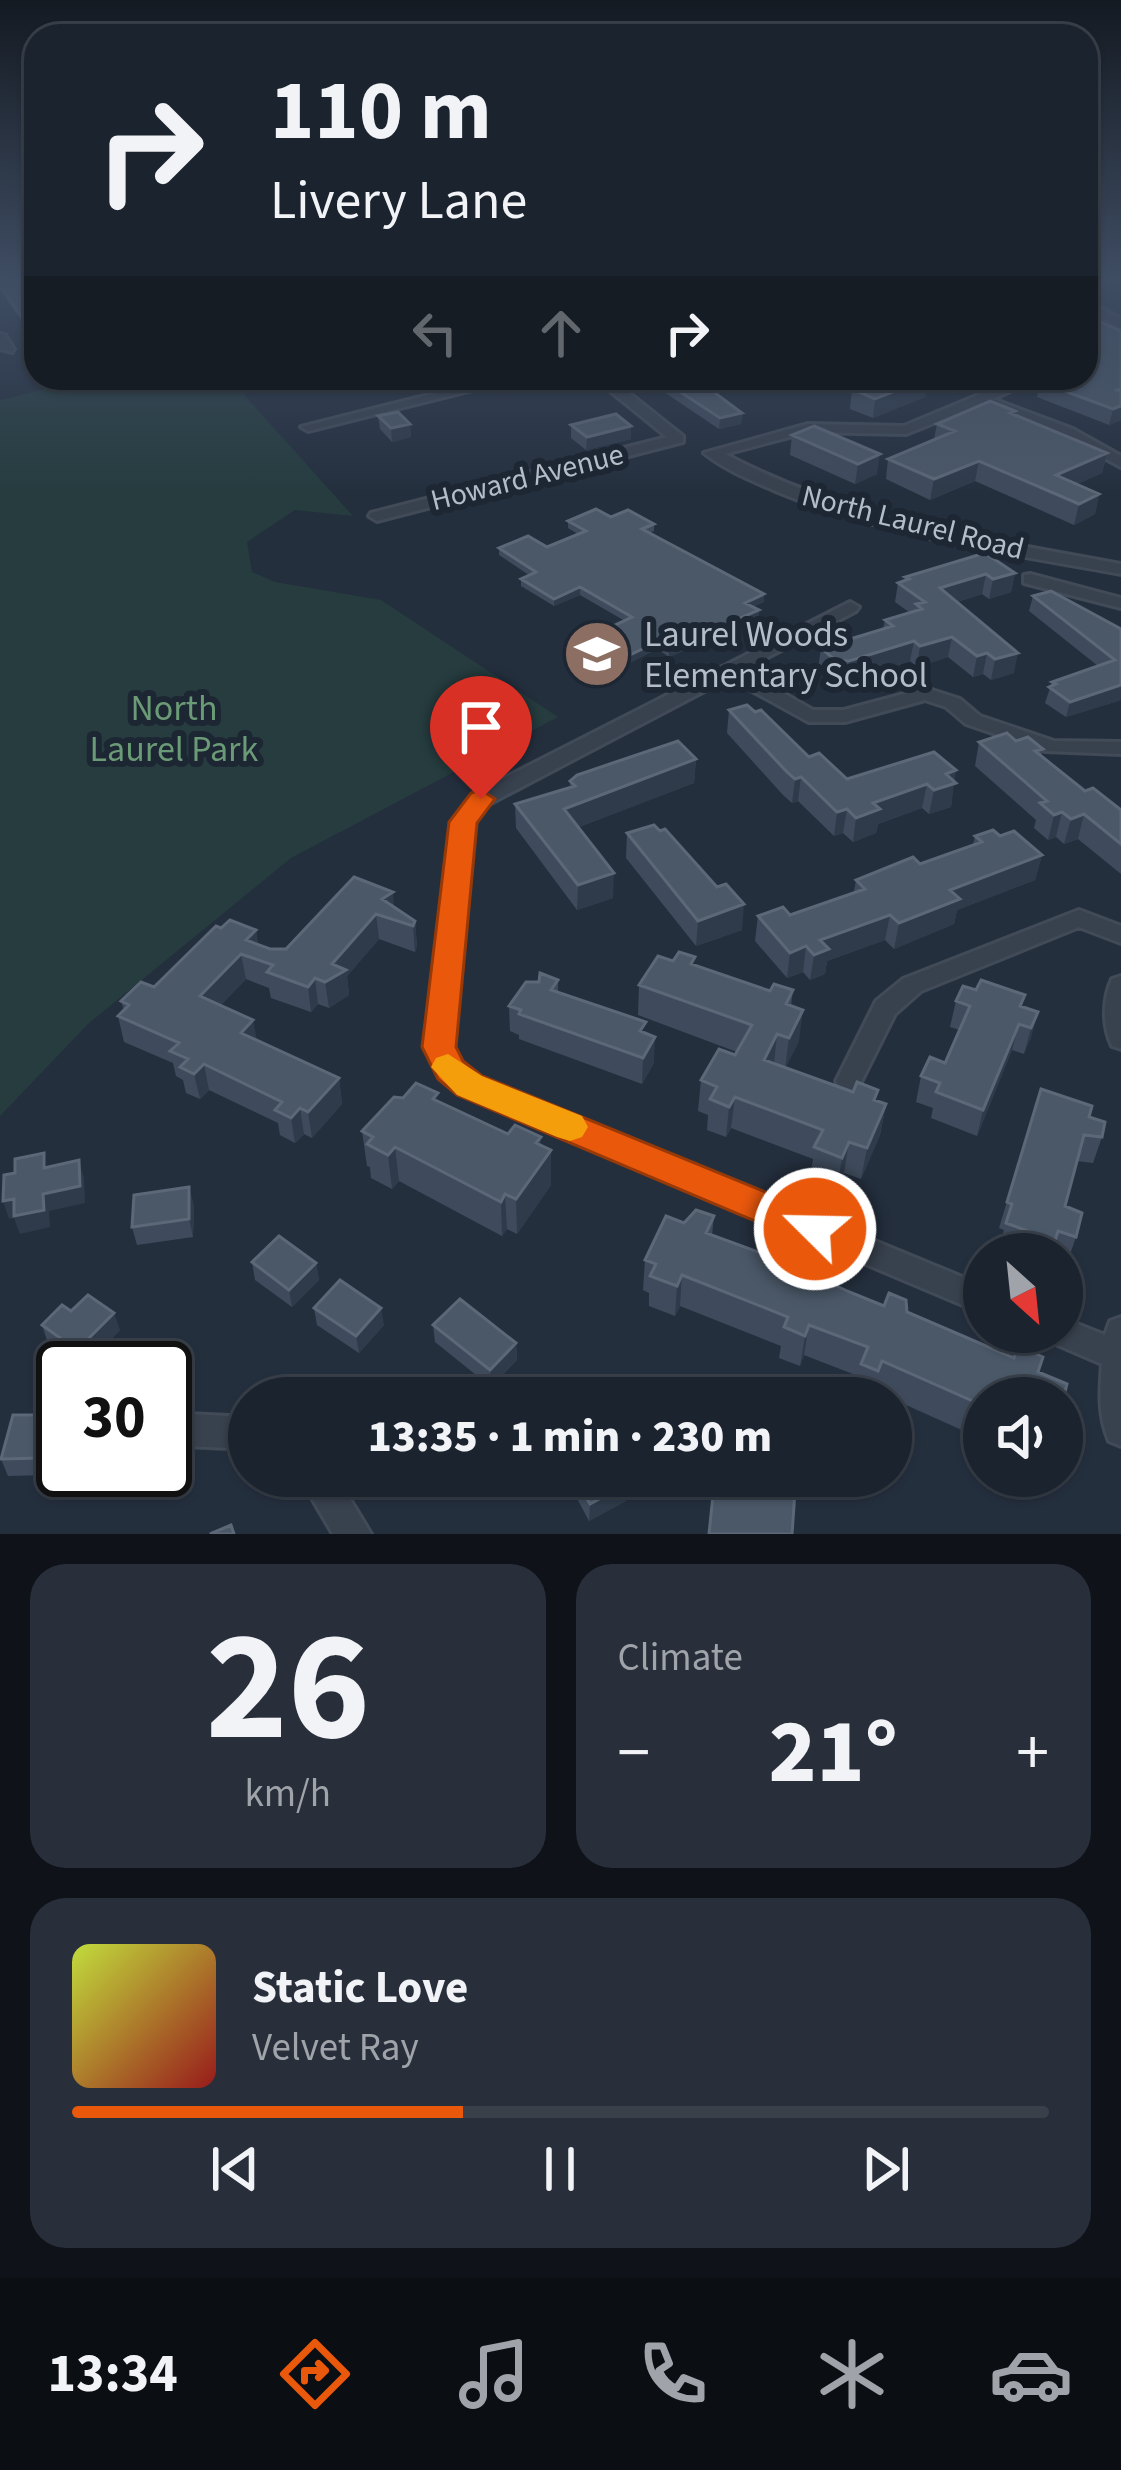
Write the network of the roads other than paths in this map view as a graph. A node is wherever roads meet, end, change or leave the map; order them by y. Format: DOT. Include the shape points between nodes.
graph roads {
  1 [pos="464,390"];
  2 [pos="617,390"];
  3 [pos="1002,390"];
  4 [pos="981,399"];
  5 [pos="308,427"];
  6 [pos="1121,462"];
  7 [pos="377,516"];
  8 [pos="1121,569"];
  9 [pos="1030,579"];
  10 [pos="1121,603"];
  11 [pos="850,607"];
  12 [pos="729,670"];
  13 [pos="1121,748"];
  14 [pos="1121,935"];
  15 [pos="1121,985"];
  16 [pos="1121,1039"];
  17 [pos="849,1082"];
  18 [pos="963,1291"];
  19 [pos="1083,1336"];
  20 [pos="1118,1343"];
  21 [pos="192,1430"];
  22 [pos="1121,1430"];
  23 [pos="228,1432"];
  24 [pos="329,1497"];
  25 [pos="353,1534"];
  1 -- 5 [label="street"];
  2 -- 7 [label="street, Howard Avenue" via="678,439"];
  3 -- 4 [label="street"];
  4 -- 6 [label="street"];
  4 -- 8 [label="street, North Laurel Road" via="906,430 808,428 712,453 762,482 853,513"];
  9 -- 10 [label="street"];
  11 -- 12 [label="street"];
  12 -- 13 [label="street" via="809,716 845,716 926,694 1052,747"];
  12 -- 18 [label="street" via="481,799 463,822 442,1058 470,1085"];
  14 -- 17 [label="street" via="1079,918 912,985 885,1008"];
  15 -- 16 [label="street"];
  19 -- 20 [label="street"];
  20 -- 22 [label="street" via="1114,1404"];
  21 -- 23 [label="street"];
  24 -- 25 [label="street"];
}
